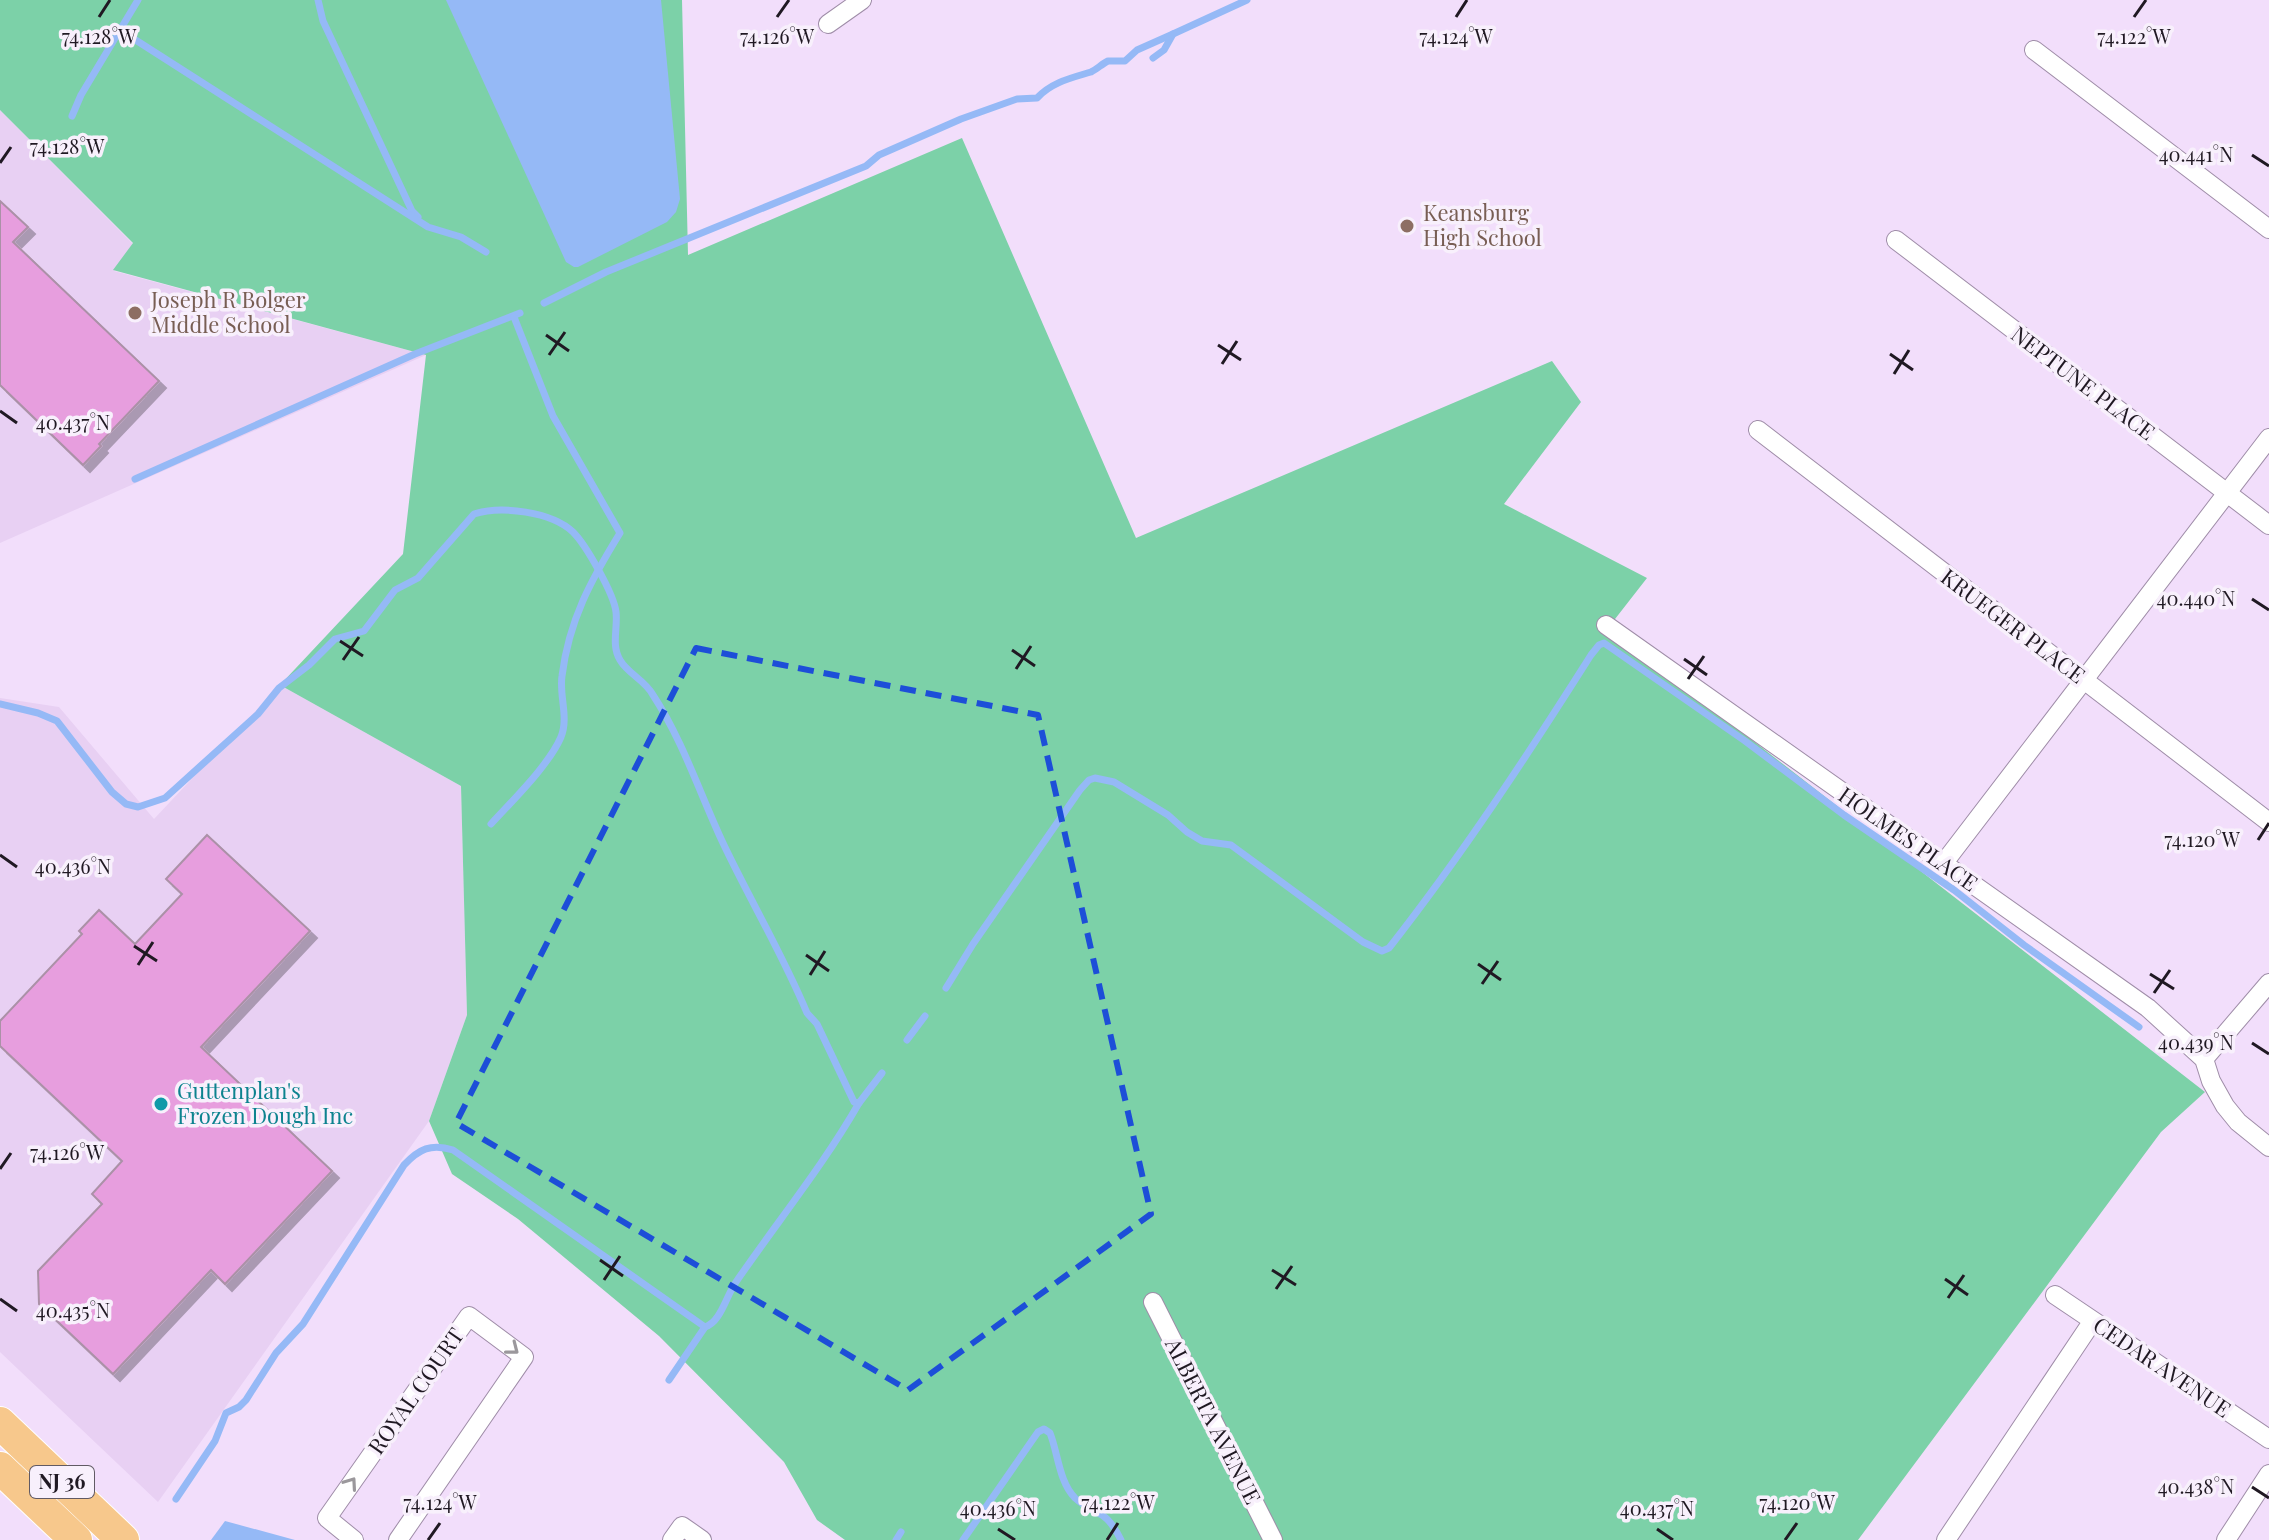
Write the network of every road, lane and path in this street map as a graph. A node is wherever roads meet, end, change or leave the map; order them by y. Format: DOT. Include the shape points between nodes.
graph roads {
  1 [pos="862,0"];
  2 [pos="828,24"];
  3 [pos="2034,50"];
  4 [pos="2269,229"];
  5 [pos="1896,240"];
  6 [pos="1758,430"];
  7 [pos="2269,438"];
  8 [pos="2227,493"];
  9 [pos="2269,525"];
  10 [pos="1606,625"];
  11 [pos="2084,681"];
  12 [pos="2269,822"];
  13 [pos="1943,864"];
  14 [pos="2269,983"];
  15 [pos="2204,1059"];
  16 [pos="2269,1147"];
  17 [pos="2055,1295"];
  18 [pos="1153,1302"];
  19 [pos="2092,1322"];
  20 [pos="0,1423"];
  21 [pos="2269,1439"];
  22 [pos="0,1468"];
  23 [pos="2269,1474"];
  24 [pos="76,1540"];
  25 [pos="123,1540"];
  26 [pos="354,1540"];
  27 [pos="398,1540"];
  28 [pos="672,1540"];
  29 [pos="702,1540"];
  30 [pos="1273,1540"];
  31 [pos="1946,1540"];
  32 [pos="2226,1540"];
  1 -- 2 [label="street"];
  3 -- 4 [label="street"];
  5 -- 8 [label="street, NEPTUNE PLACE"];
  6 -- 11 [label="street, KRUEGER PLACE"];
  7 -- 8 [label="street"];
  8 -- 9 [label="street, NEPTUNE PLACE"];
  8 -- 11 [label="street"];
  10 -- 13 [label="street, HOLMES PLACE"];
  11 -- 12 [label="street, KRUEGER PLACE"];
  11 -- 13 [label="street"];
  13 -- 15 [label="street, HOLMES PLACE" via="2148,1008"];
  14 -- 15 [label="street"];
  15 -- 16 [label="street" via="2225,1106"];
  17 -- 19 [label="street, CEDAR AVENUE"];
  18 -- 30 [label="street, ALBERTA AVENUE"];
  19 -- 21 [label="street, CEDAR AVENUE"];
  19 -- 31 [label="street"];
  20 -- 25 [label="highway, NJ 36"];
  22 -- 24 [label="highway, NJ 36"];
  23 -- 32 [label="street"];
  26 -- 27 [label="street, ROYAL COURT, one-way" via="327,1518 469,1316 524,1357"];
  28 -- 29 [label="street" via="682,1526"];
}
